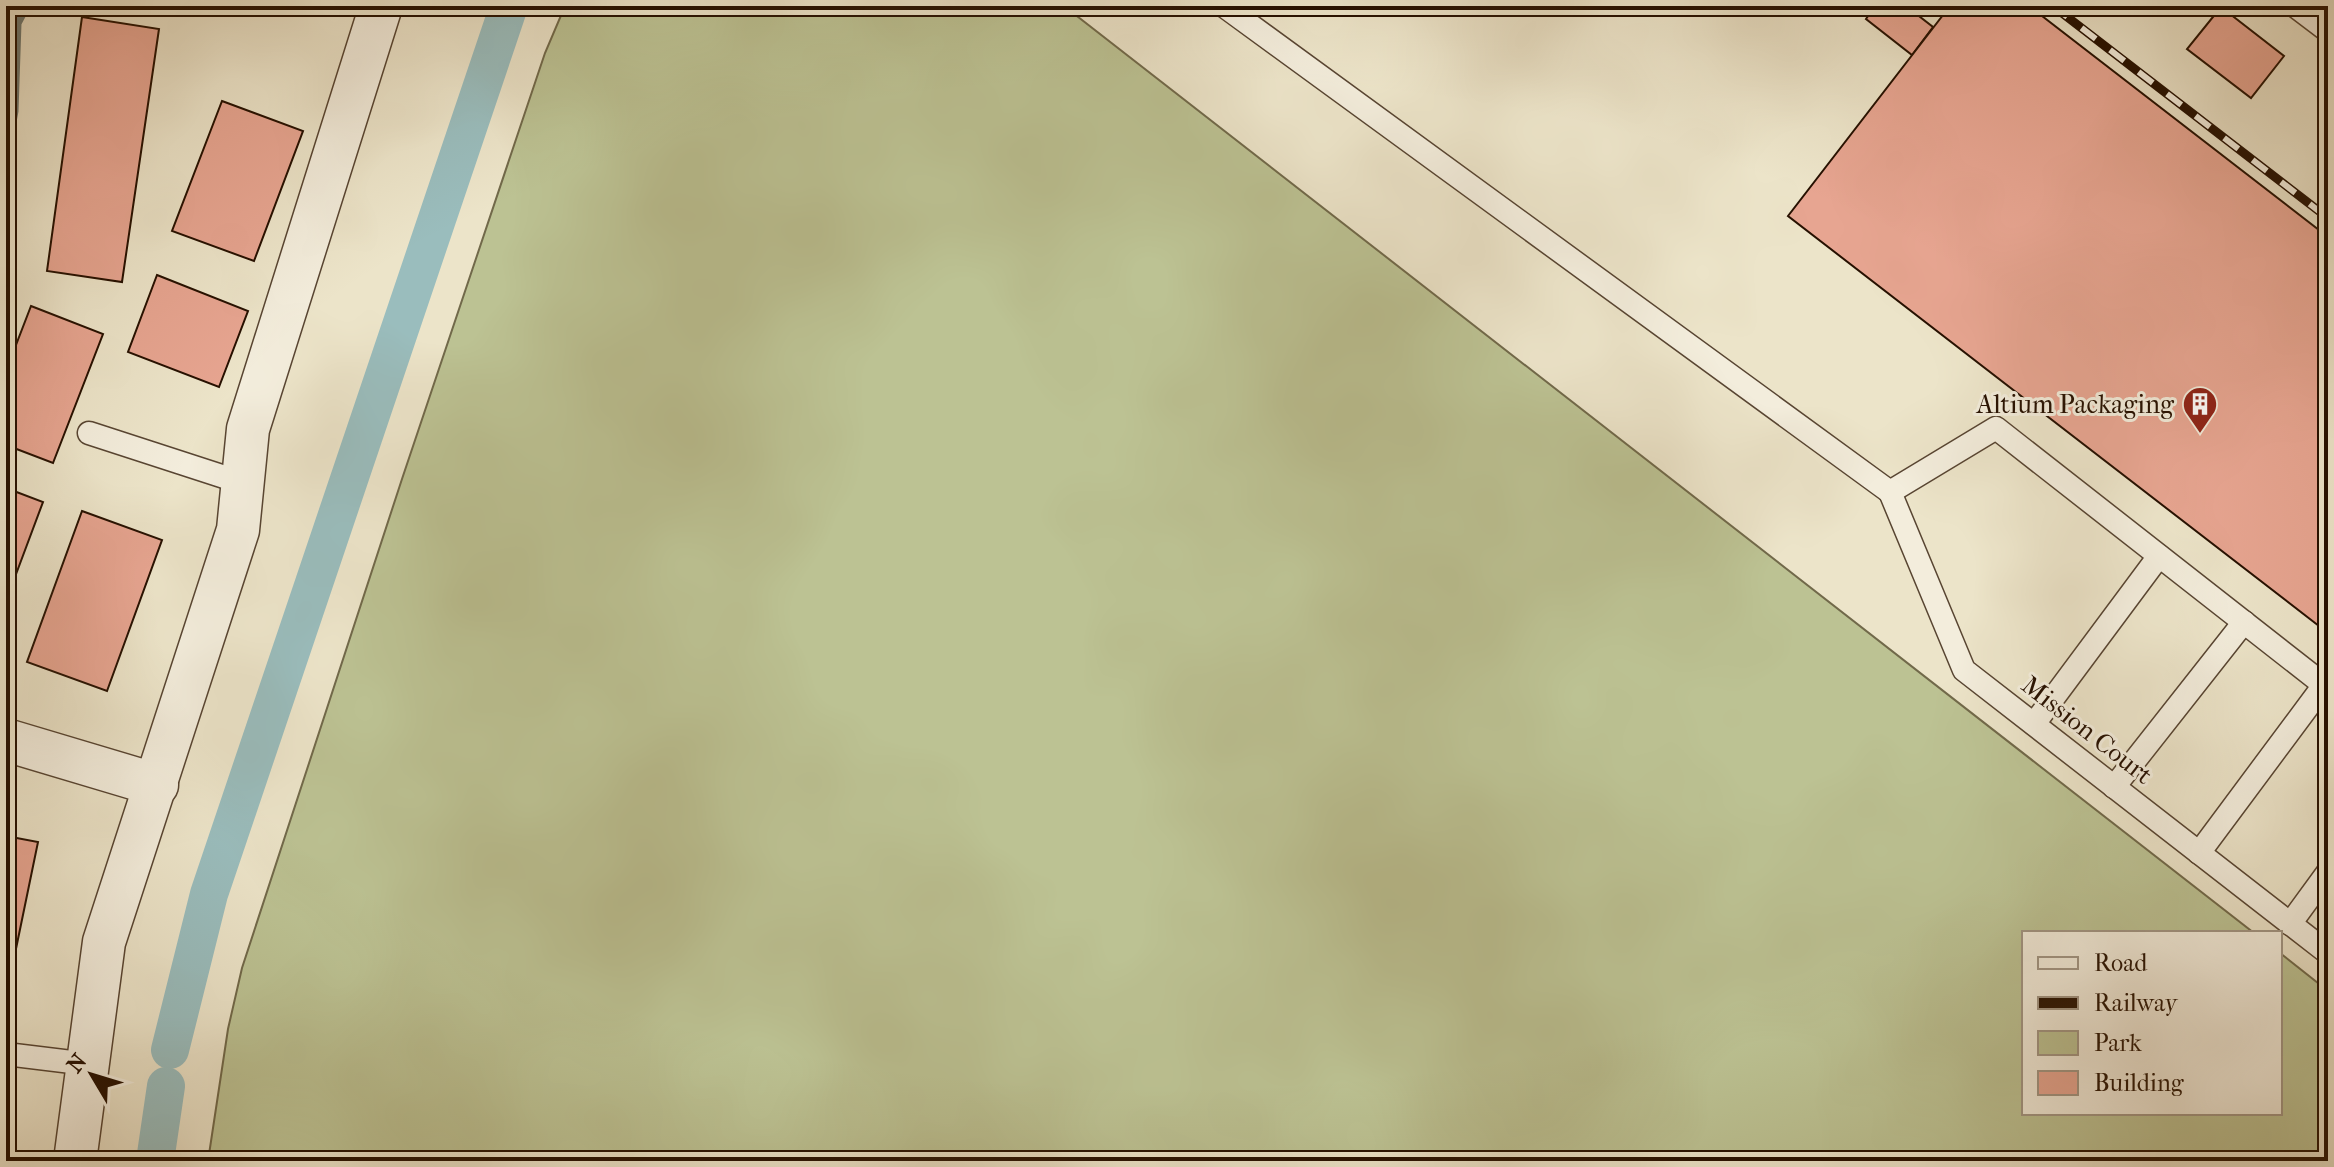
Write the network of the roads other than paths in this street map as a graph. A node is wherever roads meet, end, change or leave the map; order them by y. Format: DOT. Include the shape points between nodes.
graph roads {
  1 [pos="381,6"];
  2 [pos="1224,6"];
  3 [pos="2295,6"];
  4 [pos="2328,31"];
  5 [pos="89,433"];
  6 [pos="243,483"];
  7 [pos="1890,492"];
  8 [pos="2159,556"];
  9 [pos="2244,622"];
  10 [pos="2326,686"];
  11 [pos="2034,724"];
  12 [pos="6,740"];
  13 [pos="157,785"];
  14 [pos="2114,787"];
  15 [pos="2199,853"];
  16 [pos="2328,872"];
  17 [pos="2290,924"];
  18 [pos="2328,953"];
  19 [pos="6,1054"];
  20 [pos="88,1064"];
  21 [pos="75,1161"];
  1 -- 6 [label="street" via="248,429"];
  2 -- 7 [label="lane"];
  3 -- 4 [label="lane"];
  5 -- 6 [label="lane"];
  6 -- 13 [label="street" via="238,530"];
  7 -- 8 [label="lane" via="1996,428"];
  7 -- 11 [label="lane, Mission Court" via="1964,670"];
  8 -- 9 [label="lane"];
  8 -- 11 [label="lane"];
  9 -- 10 [label="lane"];
  9 -- 14 [label="lane"];
  10 -- 15 [label="lane"];
  11 -- 14 [label="lane, Mission Court"];
  12 -- 13 [label="street"];
  13 -- 20 [label="street" via="104,942"];
  14 -- 15 [label="lane, Mission Court"];
  15 -- 17 [label="lane, Mission Court"];
  16 -- 17 [label="lane"];
  17 -- 18 [label="lane, Mission Court"];
  19 -- 20 [label="lane"];
  20 -- 21 [label="street"];
}
